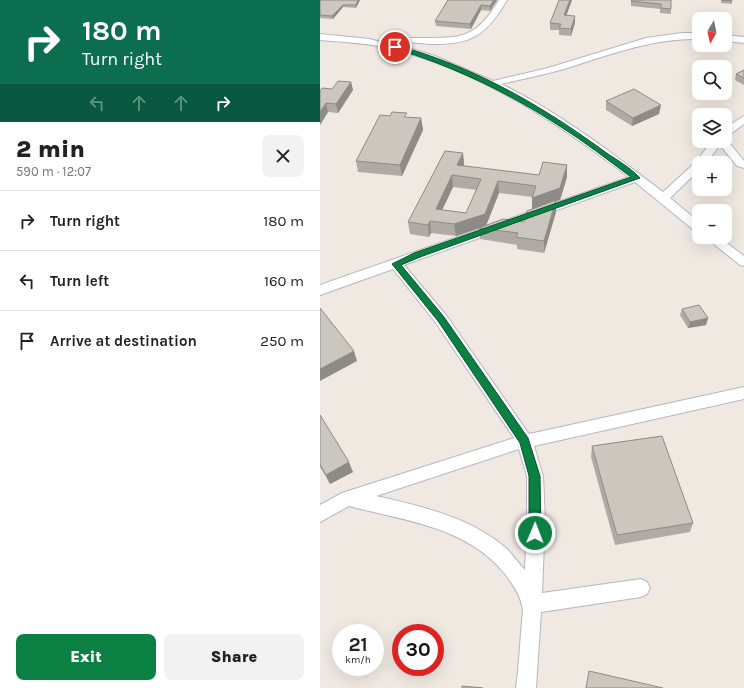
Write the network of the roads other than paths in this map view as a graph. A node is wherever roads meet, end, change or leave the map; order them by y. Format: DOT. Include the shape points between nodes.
graph roads {
  1 [pos="503,0"];
  2 [pos="692,36"];
  3 [pos="320,37"];
  4 [pos="732,39"];
  5 [pos="744,40"];
  6 [pos="391,46"];
  7 [pos="492,84"];
  8 [pos="744,119"];
  9 [pos="732,128"];
  10 [pos="712,148"];
  11 [pos="728,148"];
  12 [pos="705,156"];
  13 [pos="744,165"];
  14 [pos="692,171"];
  15 [pos="636,178"];
  16 [pos="663,198"];
  17 [pos="692,222"];
  18 [pos="720,244"];
  19 [pos="744,262"];
  20 [pos="396,264"];
  21 [pos="320,290"];
  22 [pos="744,393"];
  23 [pos="525,442"];
  24 [pos="348,498"];
  25 [pos="320,514"];
  26 [pos="641,588"];
  27 [pos="532,604"];
  28 [pos="526,688"];
  1 -- 6 [label="street" via="487,25 466,39 446,42 405,40"];
  2 -- 7 [label="street" via="668,37"];
  3 -- 6 [label="street"];
  4 -- 5 [label="street"];
  6 -- 7 [label="street" via="425,56"];
  7 -- 15 [label="street" via="565,126"];
  8 -- 9 [label="street"];
  10 -- 12 [label="street"];
  11 -- 13 [label="street"];
  14 -- 16 [label="street"];
  15 -- 16 [label="street"];
  15 -- 20 [label="street"];
  16 -- 17 [label="street"];
  18 -- 19 [label="street"];
  20 -- 21 [label="street"];
  20 -- 23 [label="street" via="441,319"];
  22 -- 23 [label="street"];
  23 -- 24 [label="street"];
  23 -- 27 [label="street" via="534,476 536,519"];
  24 -- 25 [label="street"];
  24 -- 27 [label="street" via="412,511 467,532 497,552 518,575"];
  26 -- 27 [label="street"];
  27 -- 28 [label="street" via="531,655"];
}
